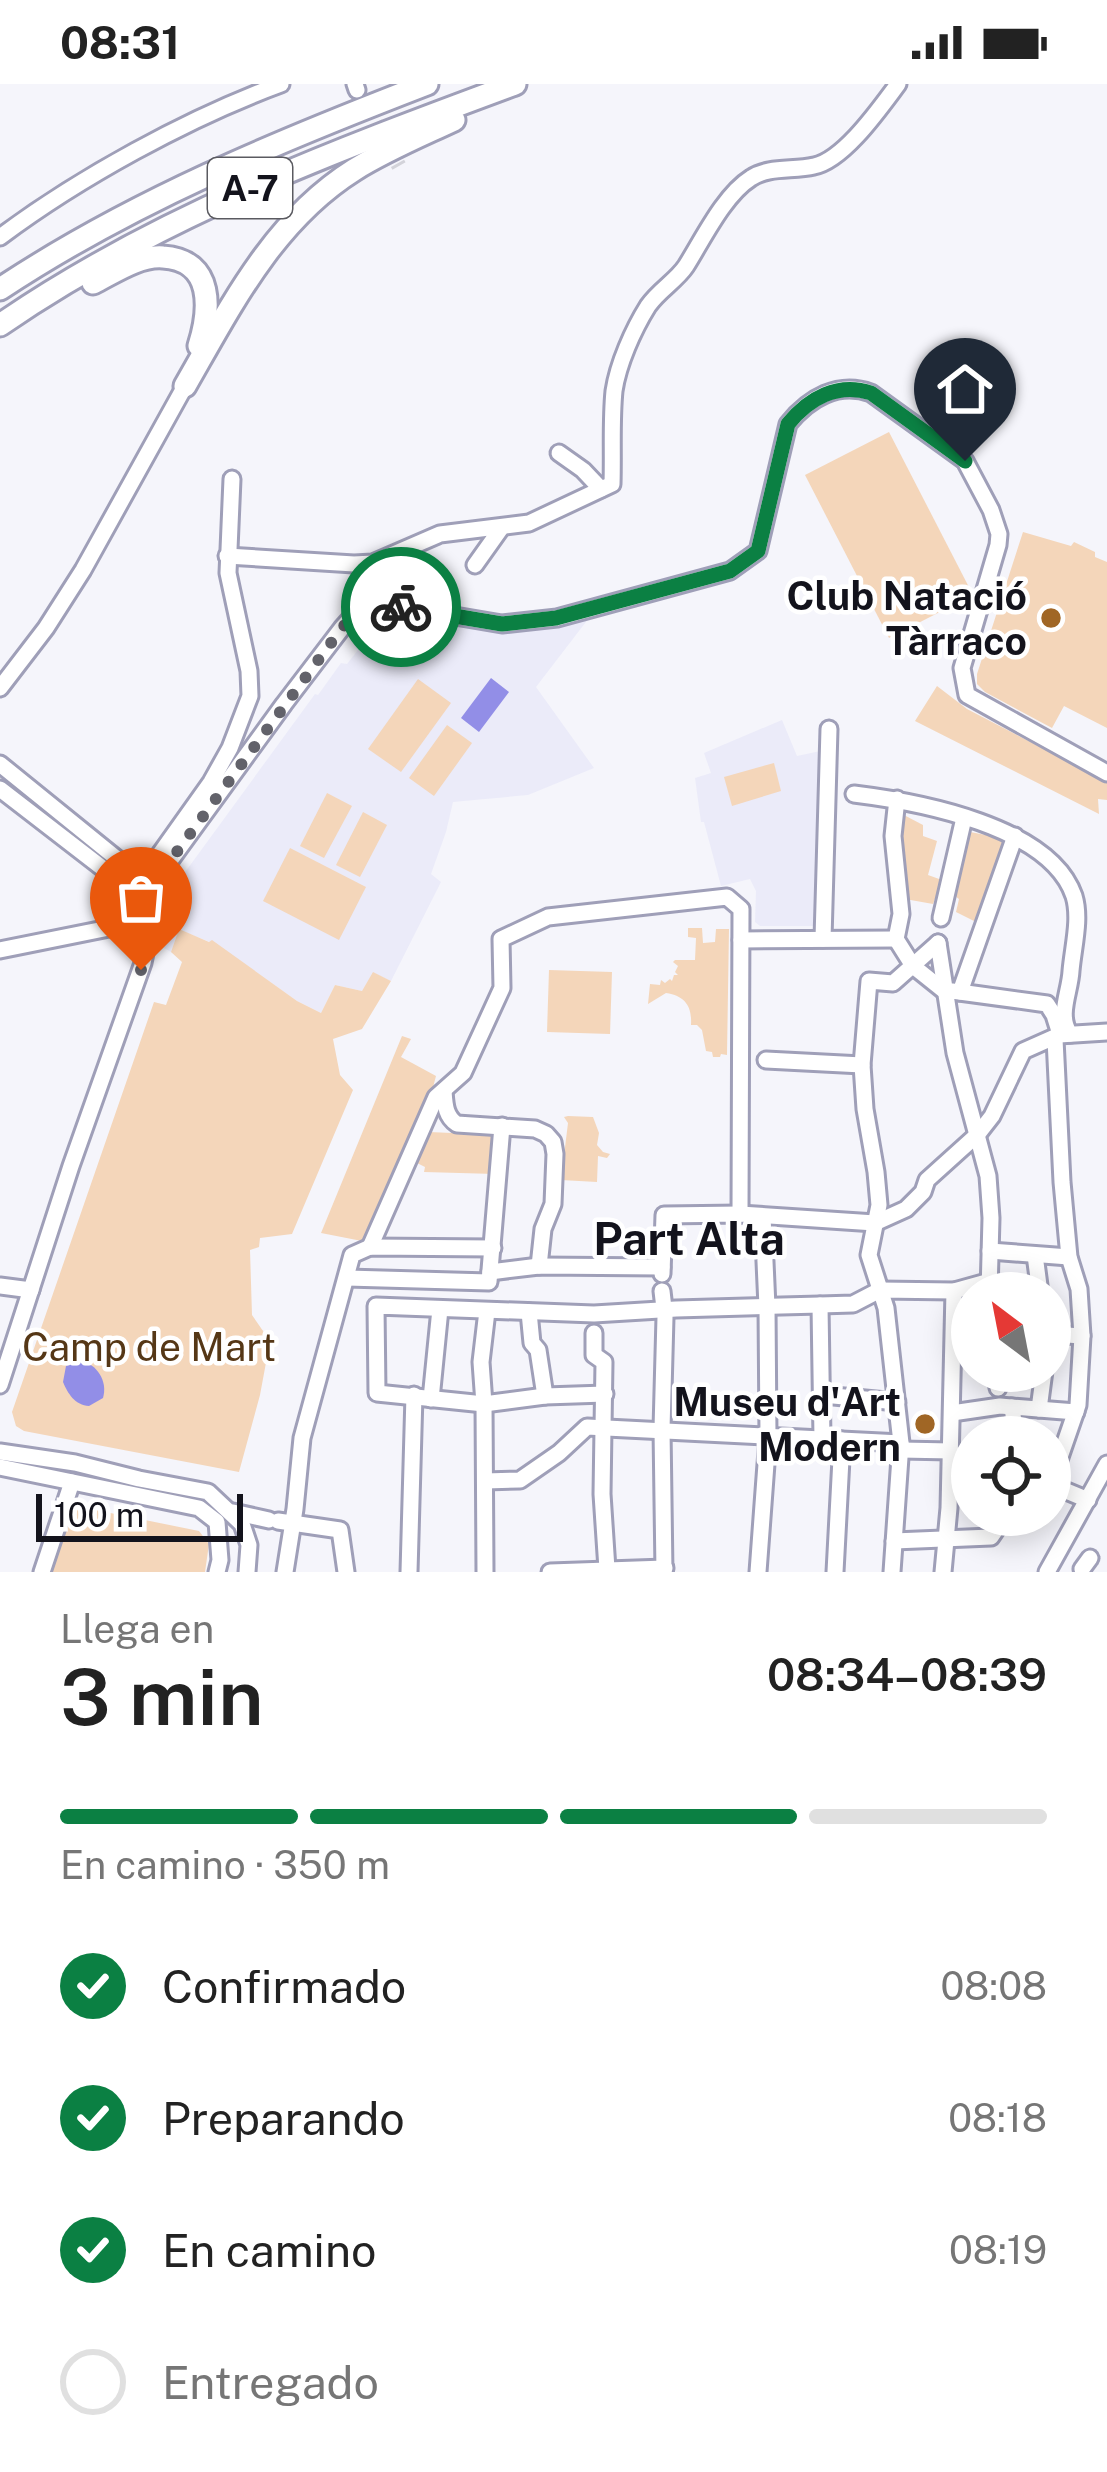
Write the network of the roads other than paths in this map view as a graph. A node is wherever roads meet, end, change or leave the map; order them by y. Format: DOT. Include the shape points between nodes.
graph roads {
  1 [pos="280,84"];
  2 [pos="427,84"];
  3 [pos="515,84"];
  4 [pos="528,84"];
  5 [pos="898,84"];
  6 [pos="0,237"];
  7 [pos="42,261"];
  8 [pos="0,275"];
  9 [pos="0,289"];
  10 [pos="0,325"];
  11 [pos="0,339"];
  12 [pos="184,386"];
  13 [pos="559,453"];
  14 [pos="232,479"];
  15 [pos="601,489"];
  16 [pos="502,527"];
  17 [pos="227,556"];
  18 [pos="475,565"];
  19 [pos="3,686"];
  20 [pos="0,707"];
  21 [pos="829,729"];
  22 [pos="0,764"];
  23 [pos="1107,773"];
  24 [pos="0,788"];
  25 [pos="854,794"];
  26 [pos="897,799"];
  27 [pos="964,818"];
  28 [pos="1015,836"];
  29 [pos="146,891"];
  30 [pos="941,919"];
  31 [pos="151,924"];
  32 [pos="823,939"];
  33 [pos="896,939"];
  34 [pos="741,940"];
  35 [pos="0,950"];
  36 [pos="913,967"];
  37 [pos="952,991"];
  38 [pos="1107,1032"];
  39 [pos="1061,1036"];
  40 [pos="752,1060"];
  41 [pos="862,1065"];
  42 [pos="444,1090"];
  43 [pos="502,1126"];
  44 [pos="978,1134"];
  45 [pos="740,1214"];
  46 [pos="763,1216"];
  47 [pos="875,1223"];
  48 [pos="370,1247"];
  49 [pos="493,1248"];
  50 [pos="990,1251"];
  51 [pos="1035,1255"];
  52 [pos="1070,1257"];
  53 [pos="539,1266"];
  54 [pos="990,1272"];
  55 [pos="1037,1272"];
  56 [pos="489,1277"];
  57 [pos="346,1278"];
  58 [pos="662,1278"];
  59 [pos="0,1286"];
  60 [pos="31,1290"];
  61 [pos="880,1290"];
  62 [pos="951,1291"];
  63 [pos="820,1305"];
  64 [pos="767,1307"];
  65 [pos="440,1309"];
  66 [pos="670,1310"];
  67 [pos="487,1311"];
  68 [pos="529,1312"];
  69 [pos="594,1322"];
  70 [pos="1071,1335"];
  71 [pos="1082,1336"];
  72 [pos="0,1385"];
  73 [pos="952,1392"];
  74 [pos="1041,1392"];
  75 [pos="823,1395"];
  76 [pos="1001,1395"];
  77 [pos="544,1396"];
  78 [pos="604,1396"];
  79 [pos="422,1397"];
  80 [pos="897,1402"];
  81 [pos="484,1404"];
  82 [pos="1039,1409"];
  83 [pos="1076,1412"];
  84 [pos="952,1413"];
  85 [pos="952,1416"];
  86 [pos="1071,1427"];
  87 [pos="602,1428"];
  88 [pos="662,1429"];
  89 [pos="768,1437"];
  90 [pos="822,1439"];
  91 [pos="842,1440"];
  92 [pos="901,1446"];
  93 [pos="951,1450"];
  94 [pos="0,1452"];
  95 [pos="1107,1464"];
  96 [pos="0,1467"];
  97 [pos="485,1481"];
  98 [pos="71,1482"];
  99 [pos="1071,1493"];
  100 [pos="1088,1500"];
  101 [pos="227,1507"];
  102 [pos="285,1522"];
  103 [pos="992,1536"];
  104 [pos="946,1540"];
  105 [pos="894,1541"];
  106 [pos="608,1569"];
  107 [pos="665,1570"];
  108 [pos="42,1572"];
  109 [pos="217,1572"];
  110 [pos="248,1572"];
  111 [pos="285,1572"];
  112 [pos="346,1572"];
  113 [pos="409,1572"];
  114 [pos="484,1572"];
  115 [pos="550,1572"];
  116 [pos="758,1572"];
  117 [pos="835,1572"];
  118 [pos="892,1572"];
  119 [pos="943,1572"];
  120 [pos="1047,1572"];
  1 -- 6 [label="street" via="88,179"];
  2 -- 7 [label="highway, A-7" via="185,184"];
  3 -- 10 [label="highway, A-7" via="197,212"];
  4 -- 12 [label="highway" via="388,150 318,196 254,267"];
  5 -- 15 [label="street" via="830,160 744,182 682,273 650,304 614,388 612,484"];
  7 -- 8 [label="highway"];
  7 -- 9 [label="highway, A-7"];
  11 -- 12 [label="highway" via="115,272 163,256 194,269 208,303"];
  12 -- 19 [label="street" via="83,571"];
  13 -- 15 [label="street"];
  14 -- 17 [label="street"];
  15 -- 16 [label="street" via="529,524"];
  16 -- 17 [label="street" via="440,534 374,563"];
  16 -- 18 [label="street"];
  17 -- 29 [label="street" via="250,696 230,748"];
  19 -- 20 [label="street"];
  21 -- 32 [label="street"];
  22 -- 29 [label="street"];
  23 -- 29 [label="street" via="967,695 962,668 998,545 991,510 961,457 871,393 842,389 820,395 788,424 758,551 730,571 526,622 402,607 359,610"];
  24 -- 29 [label="street"];
  25 -- 26 [label="street"];
  26 -- 27 [label="street"];
  26 -- 33 [label="street"];
  27 -- 28 [label="street"];
  27 -- 30 [label="street"];
  28 -- 37 [label="street"];
  28 -- 39 [label="street" via="1050,861 1075,899"];
  29 -- 31 [label="street"];
  31 -- 35 [label="street"];
  31 -- 60 [label="street"];
  32 -- 33 [label="street"];
  32 -- 34 [label="street"];
  33 -- 36 [label="street"];
  34 -- 40 [label="street"];
  34 -- 42 [label="street" via="741,909 727,897 548,917 501,939 502,988 463,1073"];
  36 -- 37 [label="street"];
  36 -- 37 [label="street" via="938,943"];
  36 -- 41 [label="street" via="892,983 868,981"];
  37 -- 39 [label="street" via="1047,1004"];
  37 -- 44 [label="street" via="955,1053"];
  38 -- 39 [label="street"];
  39 -- 44 [label="street" via="1020,1055"];
  39 -- 52 [label="street"];
  40 -- 41 [label="street"];
  40 -- 45 [label="street"];
  41 -- 47 [label="street"];
  42 -- 43 [label="street" via="457,1124"];
  42 -- 48 [label="street"];
  43 -- 49 [label="street"];
  43 -- 53 [label="street" via="535,1129 553,1142 555,1191"];
  44 -- 47 [label="street" via="915,1201"];
  44 -- 50 [label="street"];
  45 -- 46 [label="street"];
  45 -- 58 [label="street" via="664,1215"];
  46 -- 47 [label="street"];
  46 -- 64 [label="street"];
  47 -- 61 [label="street" via="869,1255"];
  48 -- 49 [label="street"];
  48 -- 57 [label="street" via="352,1255"];
  49 -- 56 [label="street"];
  50 -- 51 [label="street"];
  50 -- 54 [label="street"];
  51 -- 52 [label="street"];
  51 -- 55 [label="street"];
  52 -- 71 [label="street"];
  53 -- 56 [label="street"];
  53 -- 58 [label="street" via="640,1268"];
  56 -- 57 [label="street"];
  57 -- 102 [label="street"];
  58 -- 66 [label="street"];
  59 -- 60 [label="street"];
  60 -- 72 [label="street"];
  61 -- 62 [label="street"];
  61 -- 63 [label="street" via="853,1304"];
  61 -- 80 [label="street"];
  63 -- 64 [label="street"];
  63 -- 75 [label="street"];
  64 -- 66 [label="street"];
  64 -- 89 [label="street"];
  65 -- 67 [label="street"];
  65 -- 79 [label="street"];
  65 -- 79 [label="street" via="376,1306 377,1393"];
  66 -- 69 [label="street"];
  66 -- 88 [label="street"];
  67 -- 68 [label="street"];
  67 -- 81 [label="street"];
  68 -- 69 [label="street"];
  68 -- 77 [label="street"];
  69 -- 78 [label="street"];
  70 -- 71 [label="street"];
  71 -- 83 [label="street"];
  73 -- 84 [label="street"];
  74 -- 82 [label="street"];
  75 -- 80 [label="street"];
  75 -- 90 [label="street"];
  76 -- 82 [label="street"];
  76 -- 84 [label="street"];
  77 -- 78 [label="street"];
  77 -- 81 [label="street"];
  78 -- 87 [label="street"];
  79 -- 81 [label="street"];
  79 -- 113 [label="street"];
  80 -- 92 [label="street"];
  81 -- 97 [label="street"];
  82 -- 83 [label="street"];
  83 -- 86 [label="street"];
  84 -- 85 [label="street"];
  87 -- 88 [label="street"];
  87 -- 97 [label="street" via="587,1427 520,1480"];
  87 -- 106 [label="street"];
  88 -- 89 [label="street"];
  88 -- 107 [label="street"];
  89 -- 90 [label="street"];
  89 -- 116 [label="street"];
  90 -- 91 [label="street"];
  91 -- 92 [label="street"];
  91 -- 117 [label="street"];
  92 -- 93 [label="street"];
  92 -- 105 [label="street"];
  93 -- 104 [label="street"];
  94 -- 101 [label="street" via="208,1492"];
  95 -- 100 [label="street"];
  96 -- 98 [label="street"];
  97 -- 114 [label="street"];
  98 -- 108 [label="street"];
  98 -- 109 [label="street" via="207,1512 217,1522"];
  99 -- 100 [label="street"];
  100 -- 120 [label="street"];
  101 -- 102 [label="street"];
  101 -- 110 [label="street" via="249,1545"];
  102 -- 111 [label="street"];
  102 -- 112 [label="street" via="340,1530"];
  103 -- 104 [label="street"];
  104 -- 105 [label="street"];
  104 -- 119 [label="street"];
  105 -- 118 [label="street"];
  106 -- 107 [label="street"];
  106 -- 115 [label="street"];
}
